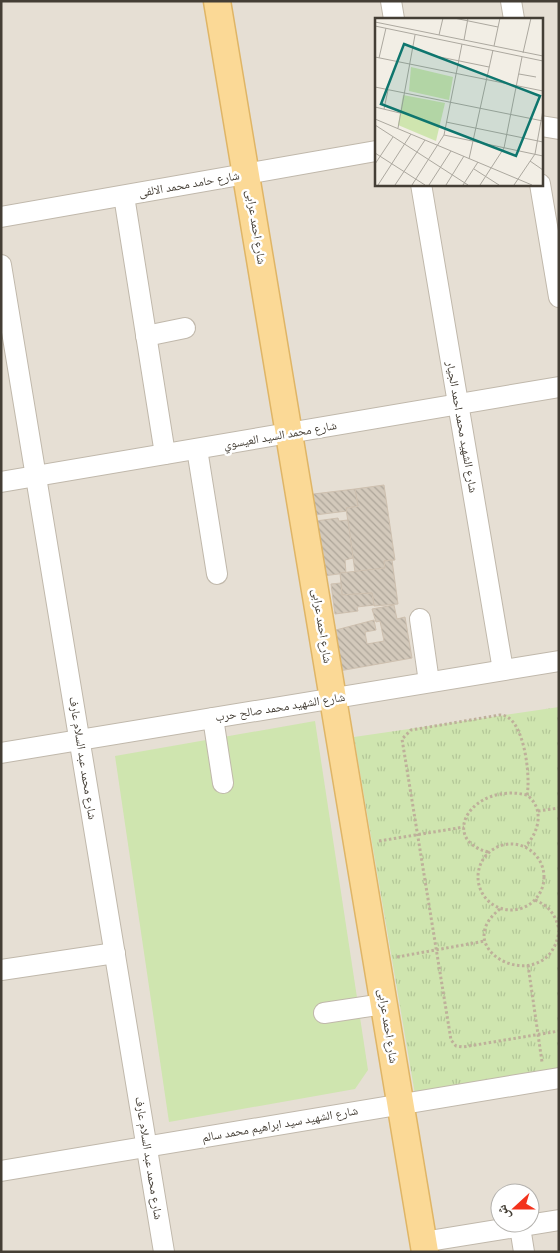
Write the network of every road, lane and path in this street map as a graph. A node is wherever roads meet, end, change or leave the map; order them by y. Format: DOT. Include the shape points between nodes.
graph roads {
  1 [pos="217,1"];
  2 [pos="392,1"];
  3 [pos="511,1"];
  4 [pos="394,18"];
  5 [pos="514,18"];
  6 [pos="542,126"];
  7 [pos="559,129"];
  8 [pos="375,151"];
  9 [pos="248,174"];
  10 [pos="421,185"];
  11 [pos="540,185"];
  12 [pos="124,196"];
  13 [pos="1,217"];
  14 [pos="1,265"];
  15 [pos="559,297"];
  16 [pos="184,328"];
  17 [pos="146,336"];
  18 [pos="559,387"];
  19 [pos="458,404"];
  20 [pos="290,433"];
  21 [pos="197,449"];
  22 [pos="165,454"];
  23 [pos="36,476"];
  24 [pos="1,482"];
  25 [pos="216,574"];
  26 [pos="420,620"];
  27 [pos="559,661"];
  28 [pos="503,670"];
  29 [pos="429,682"];
  30 [pos="334,698"];
  31 [pos="213,718"];
  32 [pos="80,740"];
  33 [pos="1,752"];
  34 [pos="223,783"];
  35 [pos="527,795"];
  36 [pos="559,808"];
  37 [pos="538,811"];
  38 [pos="464,826"];
  39 [pos="417,834"];
  40 [pos="358,844"];
  41 [pos="525,847"];
  42 [pos="488,852"];
  43 [pos="535,900"];
  44 [pos="500,909"];
  45 [pos="559,931"];
  46 [pos="485,941"];
  47 [pos="436,950"];
  48 [pos="115,953"];
  49 [pos="377,961"];
  50 [pos="2,964"];
  51 [pos="528,965"];
  52 [pos="384,1004"];
  53 [pos="324,1013"];
  54 [pos="559,1031"];
  55 [pos="538,1035"];
  56 [pos="552,1079"];
  57 [pos="400,1104"];
  58 [pos="147,1146"];
  59 [pos="1,1171"];
  60 [pos="559,1220"];
  61 [pos="540,1223"];
  62 [pos="491,1233"];
  63 [pos="521,1233"];
  64 [pos="424,1247"];
  65 [pos="164,1252"];
  66 [pos="524,1252"];
  1 -- 9 [label="main road, شارع احمد عرابى"];
  2 -- 4 [label="street"];
  3 -- 5 [label="street"];
  6 -- 7 [label="street"];
  8 -- 9 [label="street, شارع حامد محمد الالفى"];
  9 -- 12 [label="street, شارع حامد محمد الالفى"];
  9 -- 20 [label="main road, شارع احمد عرابى"];
  10 -- 19 [label="street, شارع الشهيد محمد احمد الجيار"];
  11 -- 15 [label="street"];
  12 -- 13 [label="street, شارع حامد محمد الالفى"];
  12 -- 17 [label="street"];
  14 -- 23 [label="street, شارع محمد عبد السلام عارف"];
  16 -- 17 [label="street"];
  17 -- 22 [label="street"];
  18 -- 19 [label="street, شارع محمد السيد العيسوي"];
  19 -- 20 [label="street, شارع محمد السيد العيسوي"];
  19 -- 28 [label="street, شارع الشهيد محمد احمد الجيار"];
  20 -- 21 [label="street, شارع محمد السيد العيسوي"];
  20 -- 30 [label="main road, شارع احمد عرابى"];
  21 -- 22 [label="street, شارع محمد السيد العيسوي"];
  21 -- 25 [label="street"];
  22 -- 23 [label="street, شارع محمد السيد العيسوي"];
  23 -- 24 [label="street, شارع محمد السيد العيسوي"];
  23 -- 32 [label="street, شارع محمد عبد السلام عارف"];
  26 -- 29 [label="street"];
  27 -- 28 [label="street, شارع الشهيد محمد صالح حرب"];
  28 -- 29 [label="street, شارع الشهيد محمد صالح حرب"];
  29 -- 30 [label="street, شارع الشهيد محمد صالح حرب"];
  30 -- 31 [label="street, شارع الشهيد محمد صالح حرب"];
  30 -- 40 [label="main road, شارع احمد عرابى"];
  31 -- 32 [label="street, شارع الشهيد محمد صالح حرب"];
  31 -- 34 [label="street"];
  32 -- 33 [label="street, شارع الشهيد محمد صالح حرب"];
  32 -- 48 [label="street, شارع محمد عبد السلام عارف"];
  35 -- 37 [label="path"];
  35 -- 38 [label="path" via="500,793 484,798 470,810"];
  35 -- 39 [label="path" via="527,763 515,722 508,716 411,730 401,743"];
  36 -- 37 [label="path"];
  37 -- 41 [label="path" via="537,827"];
  38 -- 39 [label="path"];
  38 -- 42 [label="path" via="469,841"];
  39 -- 40 [label="path"];
  39 -- 47 [label="path"];
  40 -- 49 [label="main road, شارع احمد عرابى"];
  41 -- 42 [label="path" via="502,845"];
  41 -- 43 [label="path" via="538,858 544,875"];
  42 -- 44 [label="path" via="478,869 477,879 484,897"];
  43 -- 44 [label="path" via="519,909"];
  43 -- 45 [label="path" via="543,903 554,915"];
  44 -- 46 [label="path" via="487,922"];
  45 -- 51 [label="path" via="550,954"];
  46 -- 47 [label="path"];
  46 -- 51 [label="path" via="488,950 502,962"];
  47 -- 49 [label="path"];
  47 -- 55 [label="path" via="453,1044 463,1047"];
  48 -- 50 [label="street"];
  48 -- 58 [label="street, شارع محمد عبد السلام عارف"];
  49 -- 52 [label="main road, شارع احمد عرابى"];
  51 -- 55 [label="path"];
  52 -- 53 [label="street"];
  52 -- 57 [label="main road, شارع احمد عرابى"];
  54 -- 55 [label="path"];
  55 -- 56 [label="path"];
  56 -- 57 [label="street, شارع الشهيد سيد ابراهيم محمد سالم"];
  57 -- 58 [label="street, شارع الشهيد سيد ابراهيم محمد سالم"];
  57 -- 64 [label="main road, شارع احمد عرابى"];
  58 -- 59 [label="street, شارع الشهيد سيد ابراهيم محمد سالم"];
  58 -- 65 [label="street, شارع محمد عبد السلام عارف"];
  60 -- 61 [label="street"];
  62 -- 64 [label="street"];
  63 -- 66 [label="street"];
}
